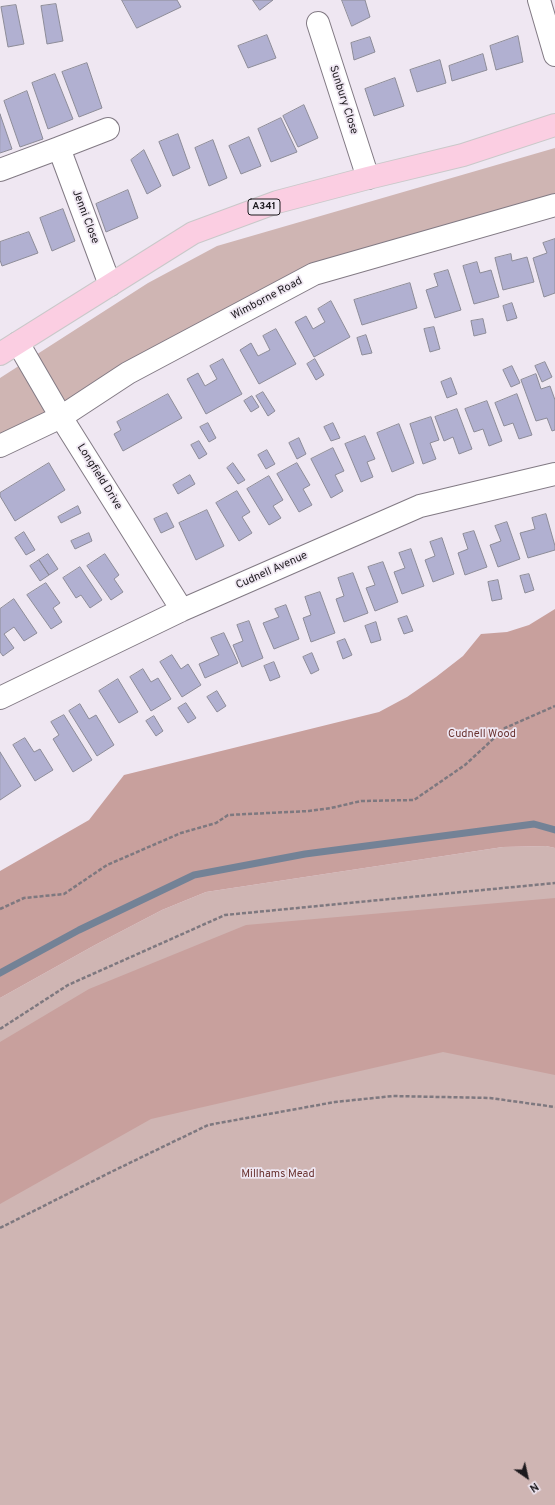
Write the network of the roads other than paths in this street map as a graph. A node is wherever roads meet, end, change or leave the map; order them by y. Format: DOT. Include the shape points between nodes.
graph roads {
  1 [pos="539,0"];
  2 [pos="318,23"];
  3 [pos="555,55"];
  4 [pos="555,125"];
  5 [pos="108,130"];
  6 [pos="59,148"];
  7 [pos="0,170"];
  8 [pos="368,178"];
  9 [pos="555,205"];
  10 [pos="110,285"];
  11 [pos="18,343"];
  12 [pos="0,354"];
  13 [pos="61,417"];
  14 [pos="0,446"];
  15 [pos="555,474"];
  16 [pos="182,610"];
  17 [pos="0,698"];
  1 -- 3 [label="street"];
  2 -- 8 [label="street, Sunbury Close"];
  4 -- 8 [label="main road, A341" via="463,155"];
  5 -- 6 [label="street"];
  6 -- 7 [label="street"];
  6 -- 10 [label="street, Jenni Close"];
  8 -- 10 [label="main road, A341" via="277,202 192,233"];
  9 -- 13 [label="street, Wimborne Road" via="314,274 128,373"];
  10 -- 11 [label="main road, A341"];
  11 -- 12 [label="main road, A341"];
  11 -- 13 [label="street, Longfield Drive"];
  13 -- 14 [label="street, Wimborne Road"];
  13 -- 16 [label="street, Longfield Drive"];
  15 -- 16 [label="street, Cudnell Avenue" via="420,506"];
  16 -- 17 [label="street, Cudnell Avenue"];
}
